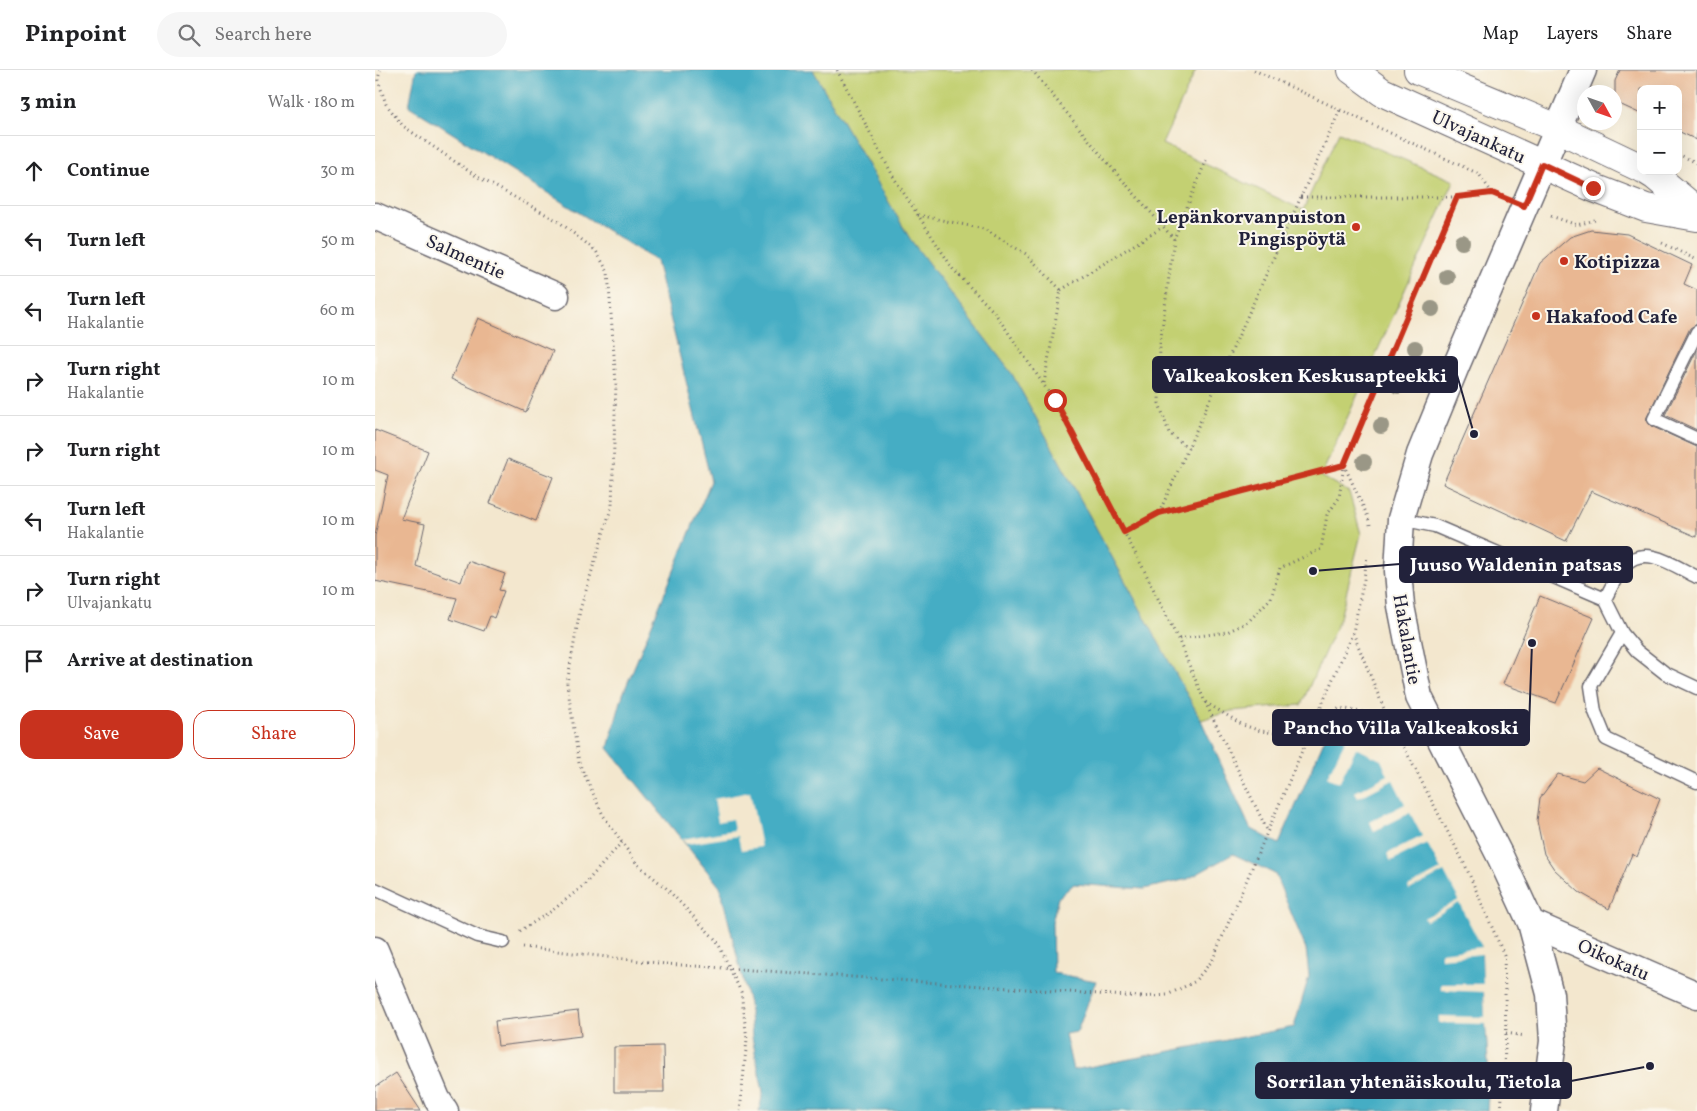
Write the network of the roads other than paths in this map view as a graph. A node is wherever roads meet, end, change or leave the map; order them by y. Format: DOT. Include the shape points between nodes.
graph roads {
  1 [pos="1352,70"];
  2 [pos="1418,70"];
  3 [pos="1583,70"];
  4 [pos="1557,128"];
  5 [pos="1542,164"];
  6 [pos="1637,166"];
  7 [pos="1653,175"];
  8 [pos="1697,211"];
  9 [pos="375,216"];
  10 [pos="1697,217"];
  11 [pos="557,296"];
  12 [pos="1697,332"];
  13 [pos="1697,439"];
  14 [pos="1401,519"];
  15 [pos="1697,577"];
  16 [pos="1605,599"];
  17 [pos="1622,633"];
  18 [pos="1697,688"];
  19 [pos="1697,782"];
  20 [pos="375,889"];
  21 [pos="1531,923"];
  22 [pos="503,942"];
  23 [pos="375,950"];
  24 [pos="1697,995"];
  25 [pos="445,1111"];
  26 [pos="1544,1111"];
  1 -- 5 [label="main road, Ulvajankatu" via="1382,92"];
  2 -- 4 [label="main road, Ulvajankatu"];
  3 -- 4 [label="street, Hakalantie"];
  4 -- 5 [label="street, Hakalantie"];
  4 -- 6 [label="main road, Ulvajankatu"];
  5 -- 10 [label="main road, Ulvajankatu" via="1646,208"];
  5 -- 14 [label="street, Hakalantie" via="1420,454"];
  7 -- 8 [label="main road"];
  9 -- 11 [label="street, Salmentie"];
  12 -- 13 [label="lane" via="1654,419"];
  14 -- 16 [label="lane" via="1435,526"];
  14 -- 21 [label="street, Hakalantie" via="1397,571 1419,697"];
  15 -- 16 [label="lane" via="1655,556 1636,557 1625,566"];
  16 -- 17 [label="lane"];
  17 -- 18 [label="lane" via="1637,652 1665,673"];
  17 -- 19 [label="lane" via="1591,686 1595,712 1606,739"];
  20 -- 22 [label="lane" via="477,936"];
  21 -- 24 [label="street, Oikokatu"];
  21 -- 26 [label="street, Hakalantie" via="1550,994 1553,1041"];
  23 -- 25 [label="street" via="437,1099"];
}
